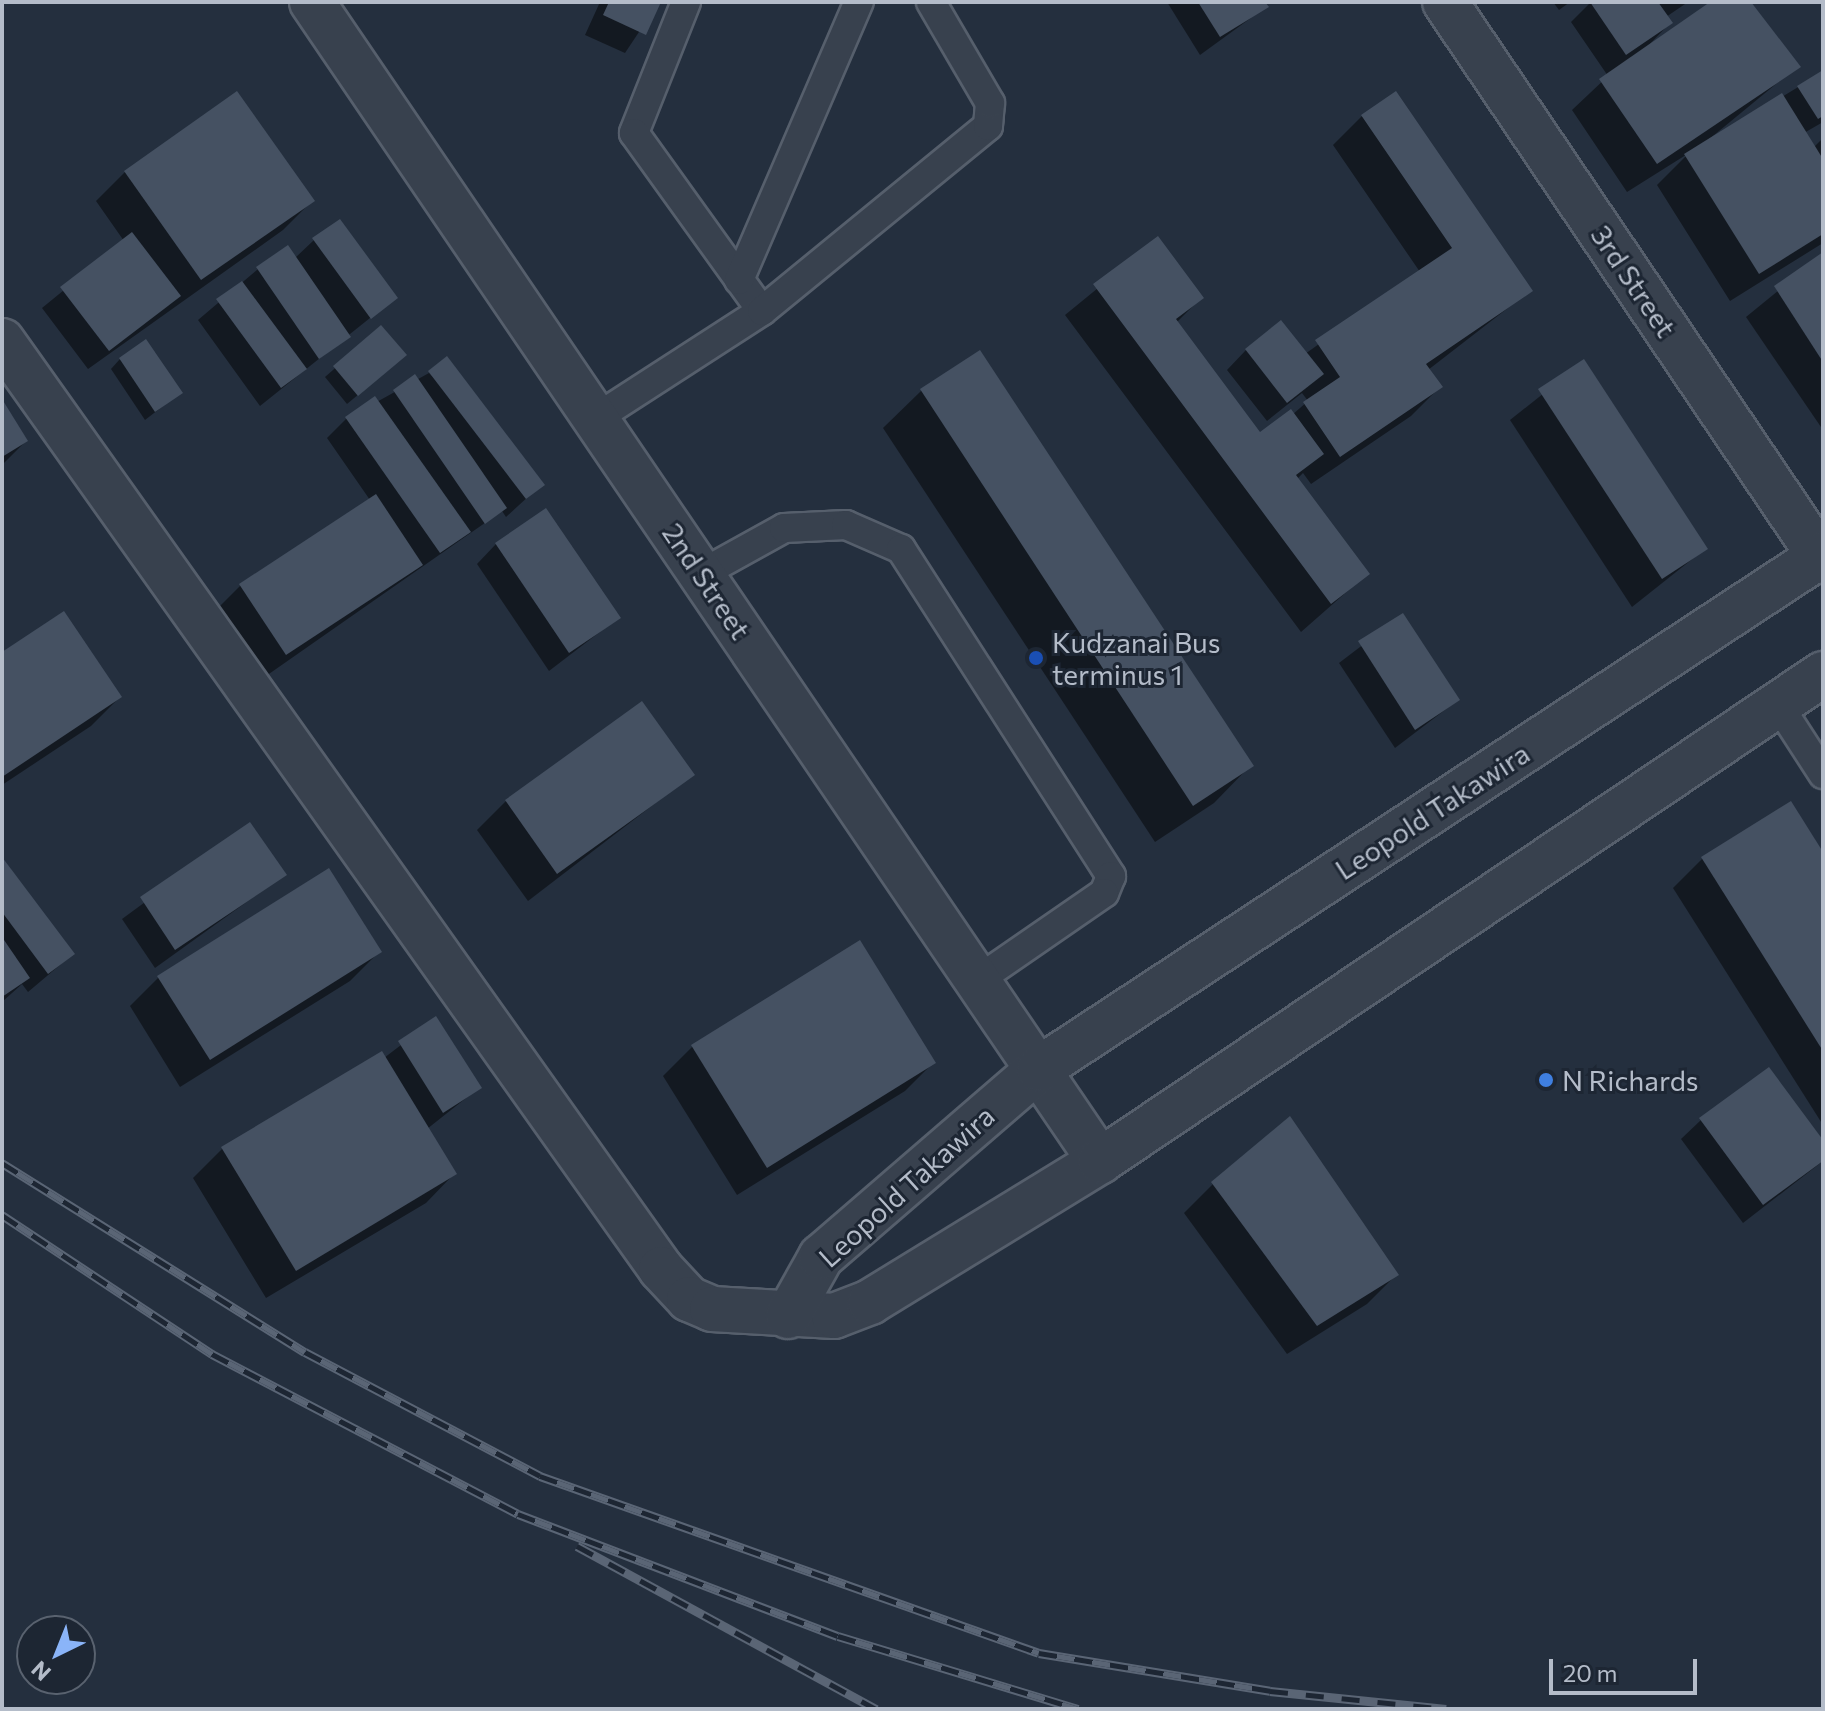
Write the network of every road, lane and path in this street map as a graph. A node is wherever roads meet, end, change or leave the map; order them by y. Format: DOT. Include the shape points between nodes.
graph roads {
  1 [pos="312,2"];
  2 [pos="686,2"];
  3 [pos="859,2"];
  4 [pos="931,2"];
  5 [pos="1445,2"];
  6 [pos="739,280"];
  7 [pos="762,311"];
  8 [pos="2,341"];
  9 [pos="598,417"];
  10 [pos="1822,557"];
  11 [pos="701,574"];
  12 [pos="1823,674"];
  13 [pos="1779,706"];
  14 [pos="1823,774"];
  15 [pos="978,980"];
  16 [pos="1039,1069"];
  17 [pos="1100,1161"];
  18 [pos="788,1316"];
  1 -- 9 [label="street, 2nd Street"];
  2 -- 6 [label="lane" via="634,133"];
  3 -- 6 [label="lane"];
  4 -- 7 [label="lane" via="990,103 988,126"];
  5 -- 10 [label="street, 3rd Street"];
  6 -- 7 [label="lane"];
  7 -- 9 [label="lane"];
  8 -- 18 [label="street" via="661,1269 689,1299 712,1309"];
  9 -- 11 [label="street, 2nd Street"];
  10 -- 16 [label="street, Leopold Takawira"];
  11 -- 15 [label="street, 2nd Street"];
  11 -- 15 [label="lane" via="784,528 846,525 901,549 1111,876 1104,893"];
  12 -- 13 [label="street, Leopold Takawira"];
  13 -- 14 [label="lane"];
  13 -- 17 [label="street, Leopold Takawira"];
  15 -- 16 [label="street, 2nd Street"];
  16 -- 17 [label="street, 2nd Street"];
  16 -- 18 [label="street, Leopold Takawira" via="821,1257"];
  17 -- 18 [label="street, Leopold Takawira" via="870,1302 834,1316"];
}
